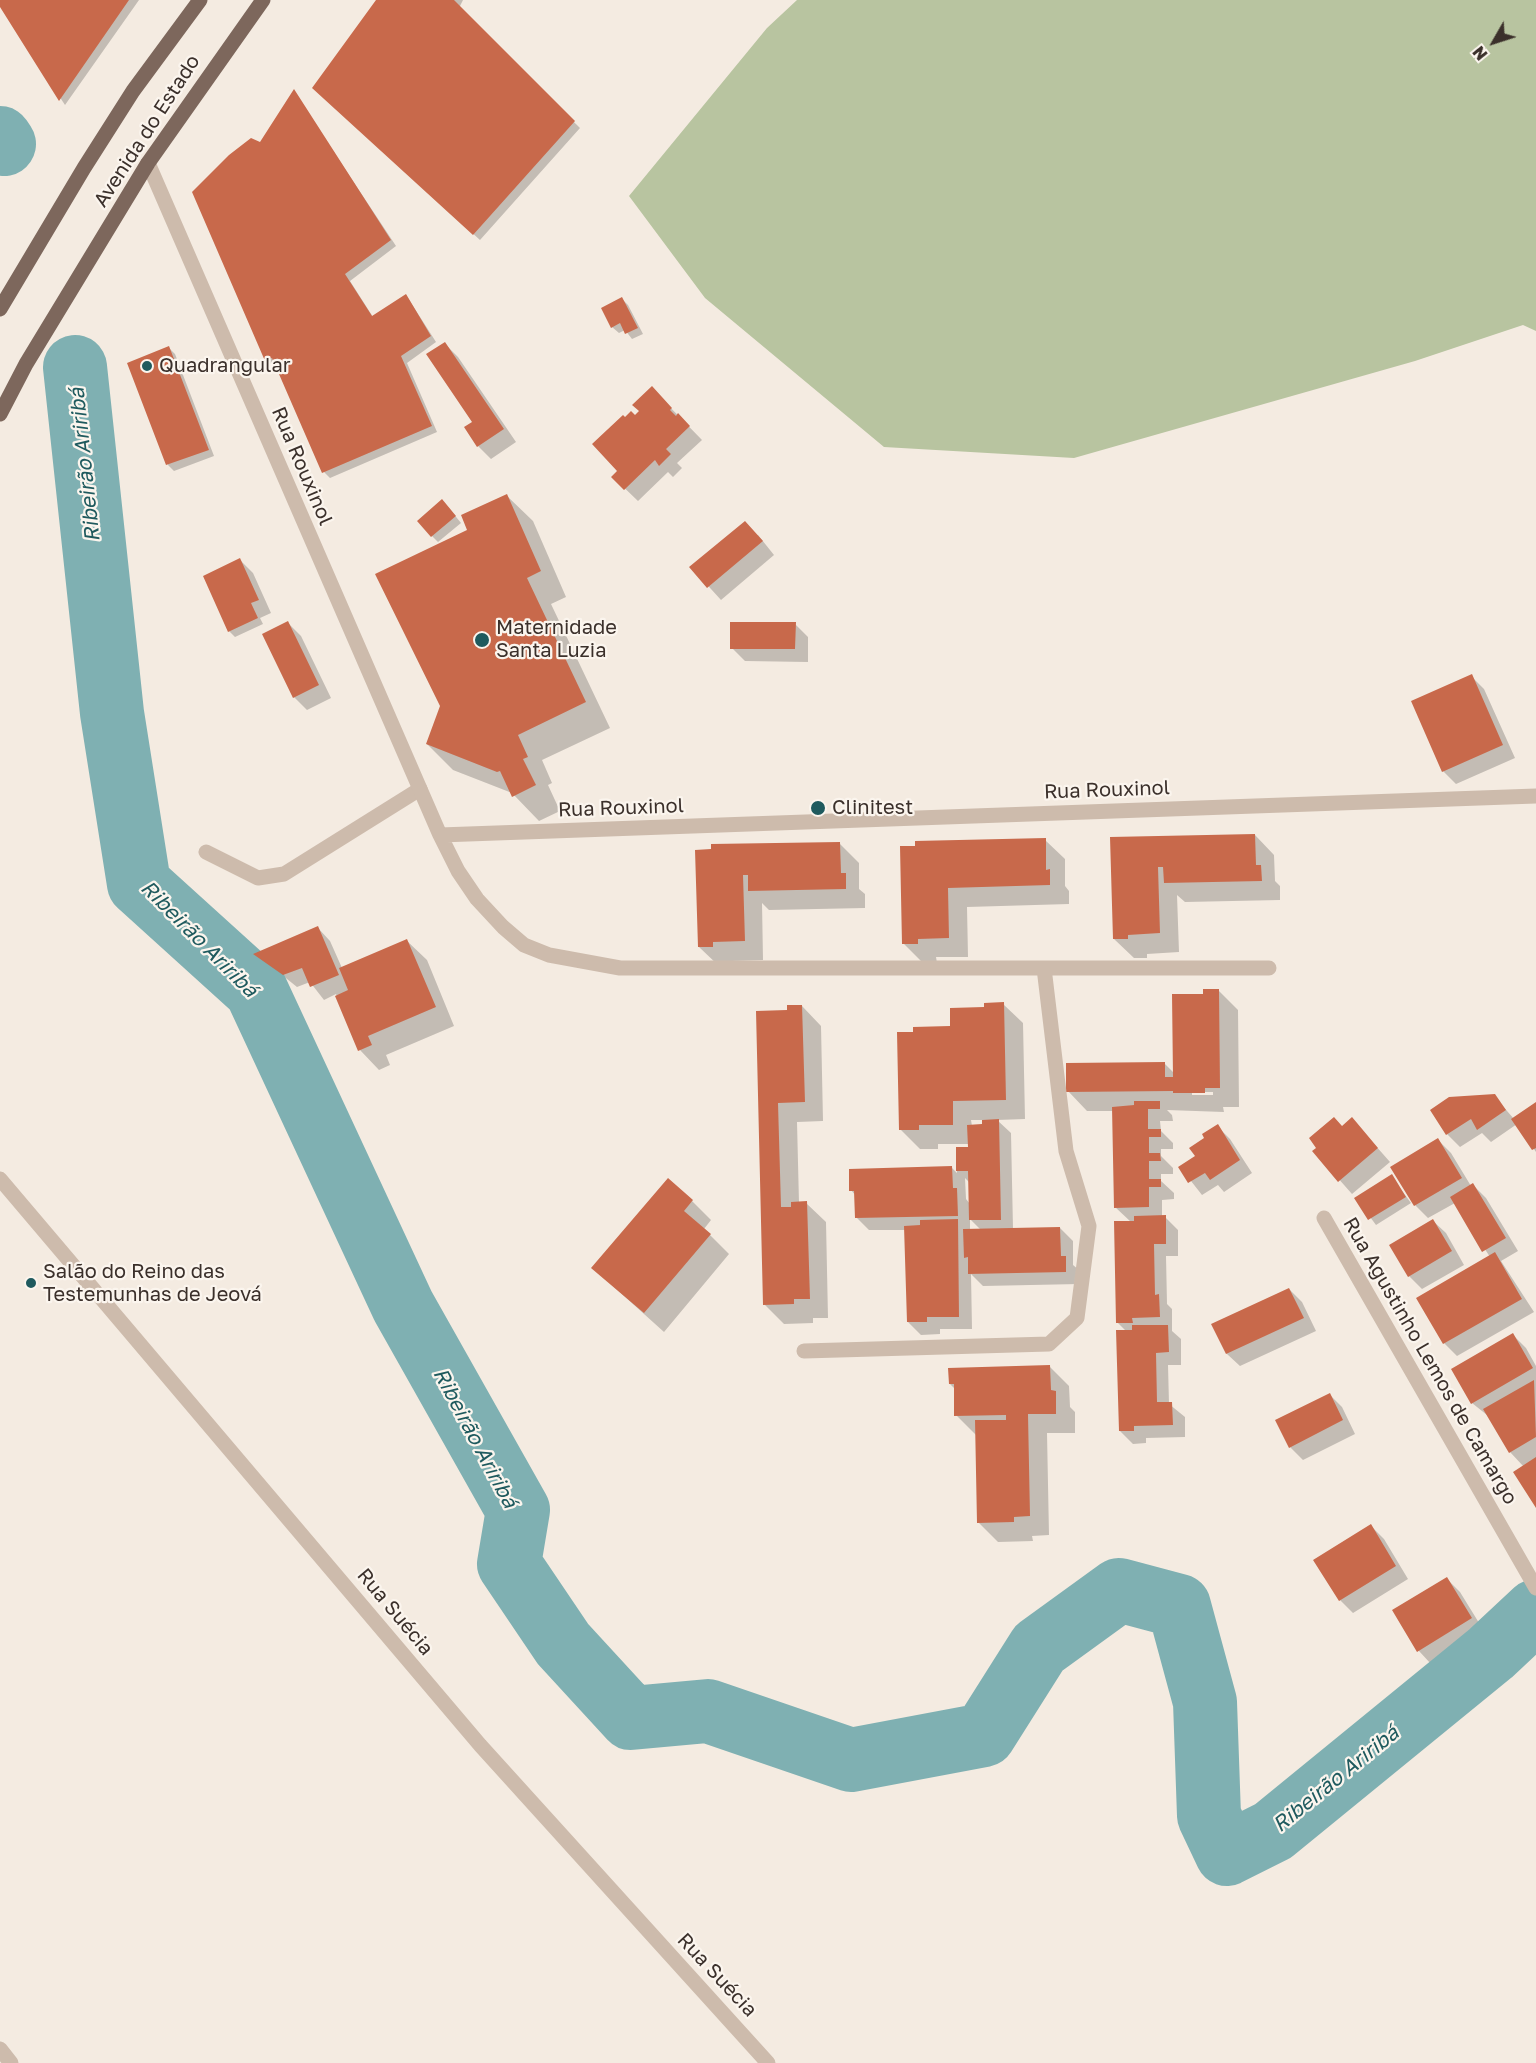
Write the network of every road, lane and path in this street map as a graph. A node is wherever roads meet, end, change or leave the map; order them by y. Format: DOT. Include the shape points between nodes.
graph roads {
  1 [pos="200,0"];
  2 [pos="263,0"];
  3 [pos="148,164"];
  4 [pos="0,309"];
  5 [pos="0,414"];
  6 [pos="420,789"];
  7 [pos="1536,796"];
  8 [pos="440,835"];
  9 [pos="206,852"];
  10 [pos="1044,968"];
  11 [pos="1269,968"];
  12 [pos="0,1179"];
  13 [pos="1324,1218"];
  14 [pos="804,1351"];
  15 [pos="1534,1585"];
  16 [pos="0,2049"];
  17 [pos="11,2063"];
  18 [pos="768,2063"];
  1 -- 4 [label="main road, Avenida do Estado" via="133,92"];
  2 -- 3 [label="main road, Avenida do Estado"];
  3 -- 5 [label="main road, Avenida do Estado" via="26,364"];
  3 -- 6 [label="street, Rua Rouxinol"];
  6 -- 8 [label="street, Rua Rouxinol"];
  6 -- 9 [label="street" via="284,874 258,878"];
  7 -- 8 [label="street, Rua Rouxinol"];
  8 -- 10 [label="street" via="477,899 524,945 549,955 620,968"];
  10 -- 11 [label="street"];
  10 -- 14 [label="street" via="1066,1151 1089,1226 1077,1318 1050,1344"];
  12 -- 18 [label="street, Rua Suécia" via="480,1745"];
  13 -- 15 [label="street, Rua Agustinho Lemos de Camargo"];
  16 -- 17 [label="street"];
}
